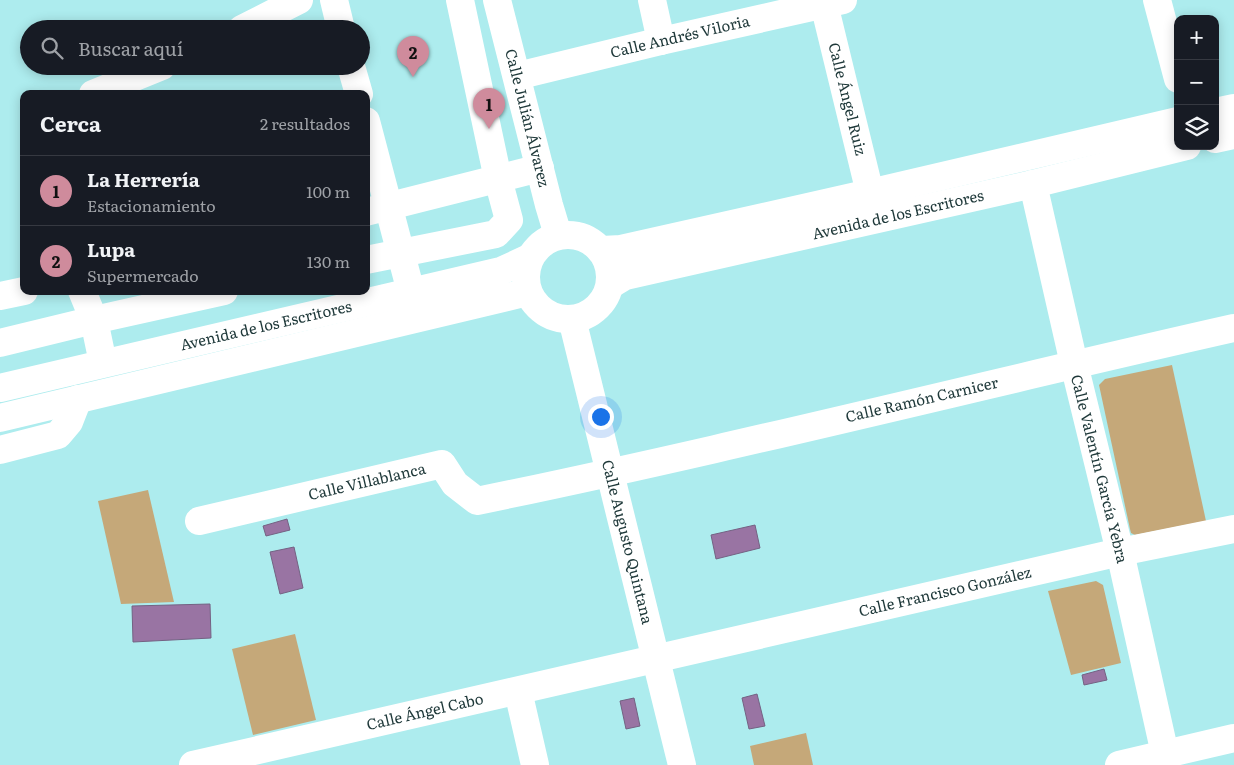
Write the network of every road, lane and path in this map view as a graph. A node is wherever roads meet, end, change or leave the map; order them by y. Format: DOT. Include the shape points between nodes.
graph roads {
  1 [pos="299,0"];
  2 [pos="334,0"];
  3 [pos="460,0"];
  4 [pos="498,0"];
  5 [pos="652,0"];
  6 [pos="1157,0"];
  7 [pos="830,1"];
  8 [pos="260,20"];
  9 [pos="339,20"];
  10 [pos="662,41"];
  11 [pos="1174,64"];
  12 [pos="140,75"];
  13 [pos="354,75"];
  14 [pos="517,76"];
  15 [pos="103,90"];
  16 [pos="358,90"];
  17 [pos="1234,108"];
  18 [pos="1219,111"];
  19 [pos="1174,122"];
  20 [pos="1234,135"];
  21 [pos="1219,138"];
  22 [pos="1174,149"];
  23 [pos="370,150"];
  24 [pos="540,168"];
  25 [pos="498,179"];
  26 [pos="1034,184"];
  27 [pos="870,193"];
  28 [pos="378,209"];
  29 [pos="558,235"];
  30 [pos="602,250"];
  31 [pos="402,253"];
  32 [pos="529,258"];
  33 [pos="370,259"];
  34 [pos="610,285"];
  35 [pos="20,292"];
  36 [pos="411,292"];
  37 [pos="528,292"];
  38 [pos="84,295"];
  39 [pos="206,295"];
  40 [pos="0,296"];
  41 [pos="572,319"];
  42 [pos="94,320"];
  43 [pos="1234,328"];
  44 [pos="0,343"];
  45 [pos="103,363"];
  46 [pos="1074,364"];
  47 [pos="0,388"];
  48 [pos="78,399"];
  49 [pos="0,418"];
  50 [pos="0,450"];
  51 [pos="610,474"];
  52 [pos="199,520"];
  53 [pos="1234,528"];
  54 [pos="1120,552"];
  55 [pos="656,658"];
  56 [pos="518,691"];
  57 [pos="1234,738"];
  58 [pos="1165,754"];
  59 [pos="193,765"];
  60 [pos="535,765"];
  61 [pos="682,765"];
  62 [pos="1119,765"];
  1 -- 8 [label="street"];
  2 -- 9 [label="street"];
  3 -- 25 [label="street"];
  4 -- 14 [label="street, Calle Julián Álvarez"];
  5 -- 10 [label="street"];
  6 -- 11 [label="street"];
  7 -- 10 [label="street, Calle Andrés Viloria"];
  7 -- 27 [label="street, Calle Ángel Ruiz"];
  10 -- 14 [label="street, Calle Andrés Viloria"];
  12 -- 15 [label="street"];
  13 -- 16 [label="street"];
  14 -- 24 [label="street, Calle Julián Álvarez"];
  17 -- 18 [label="street"];
  19 -- 27 [label="street, Avenida de los Escritores"];
  20 -- 21 [label="street"];
  22 -- 26 [label="street, Avenida de los Escritores"];
  23 -- 28 [label="street"];
  24 -- 25 [label="street"];
  24 -- 29 [label="street, Calle Julián Álvarez"];
  25 -- 28 [label="street"];
  25 -- 31 [label="street" via="509,220 496,234"];
  26 -- 34 [label="street, Avenida de los Escritores" via="625,276"];
  26 -- 46 [label="street, Calle Valentín García Yebra"];
  27 -- 30 [label="street, Avenida de los Escritores" via="621,249"];
  28 -- 31 [label="street"];
  29 -- 30 [label="street" via="574,234 590,240"];
  29 -- 32 [label="street" via="541,243"];
  30 -- 34 [label="street" via="609,267"];
  31 -- 33 [label="street"];
  31 -- 36 [label="street"];
  32 -- 36 [label="street, Avenida de los Escritores" via="501,271"];
  32 -- 37 [label="street" via="525,275"];
  34 -- 41 [label="street" via="602,301 589,314"];
  35 -- 40 [label="street"];
  36 -- 45 [label="street, Avenida de los Escritores"];
  37 -- 41 [label="street" via="545,313"];
  37 -- 48 [label="street, Avenida de los Escritores"];
  38 -- 42 [label="street"];
  39 -- 42 [label="street"];
  41 -- 51 [label="street, Calle Augusto Quintana"];
  42 -- 44 [label="street"];
  42 -- 45 [label="street"];
  43 -- 46 [label="street, Calle Ramón Carnicer"];
  45 -- 47 [label="street, Avenida de los Escritores"];
  46 -- 51 [label="street, Calle Ramón Carnicer"];
  46 -- 54 [label="street, Calle Valentín García Yebra"];
  48 -- 49 [label="street, Avenida de los Escritores"];
  48 -- 50 [label="street" via="69,422 58,436"];
  51 -- 52 [label="street, Calle Villablanca" via="477,501 455,484 442,464"];
  51 -- 55 [label="street, Calle Augusto Quintana"];
  53 -- 54 [label="street, Calle Francisco González"];
  54 -- 55 [label="street, Calle Francisco González"];
  54 -- 58 [label="street, Calle Valentín García Yebra"];
  55 -- 56 [label="street, Calle Ángel Cabo"];
  55 -- 61 [label="street, Calle Augusto Quintana"];
  56 -- 59 [label="street, Calle Ángel Cabo"];
  56 -- 60 [label="street"];
  57 -- 58 [label="street"];
  58 -- 62 [label="street"];
}
